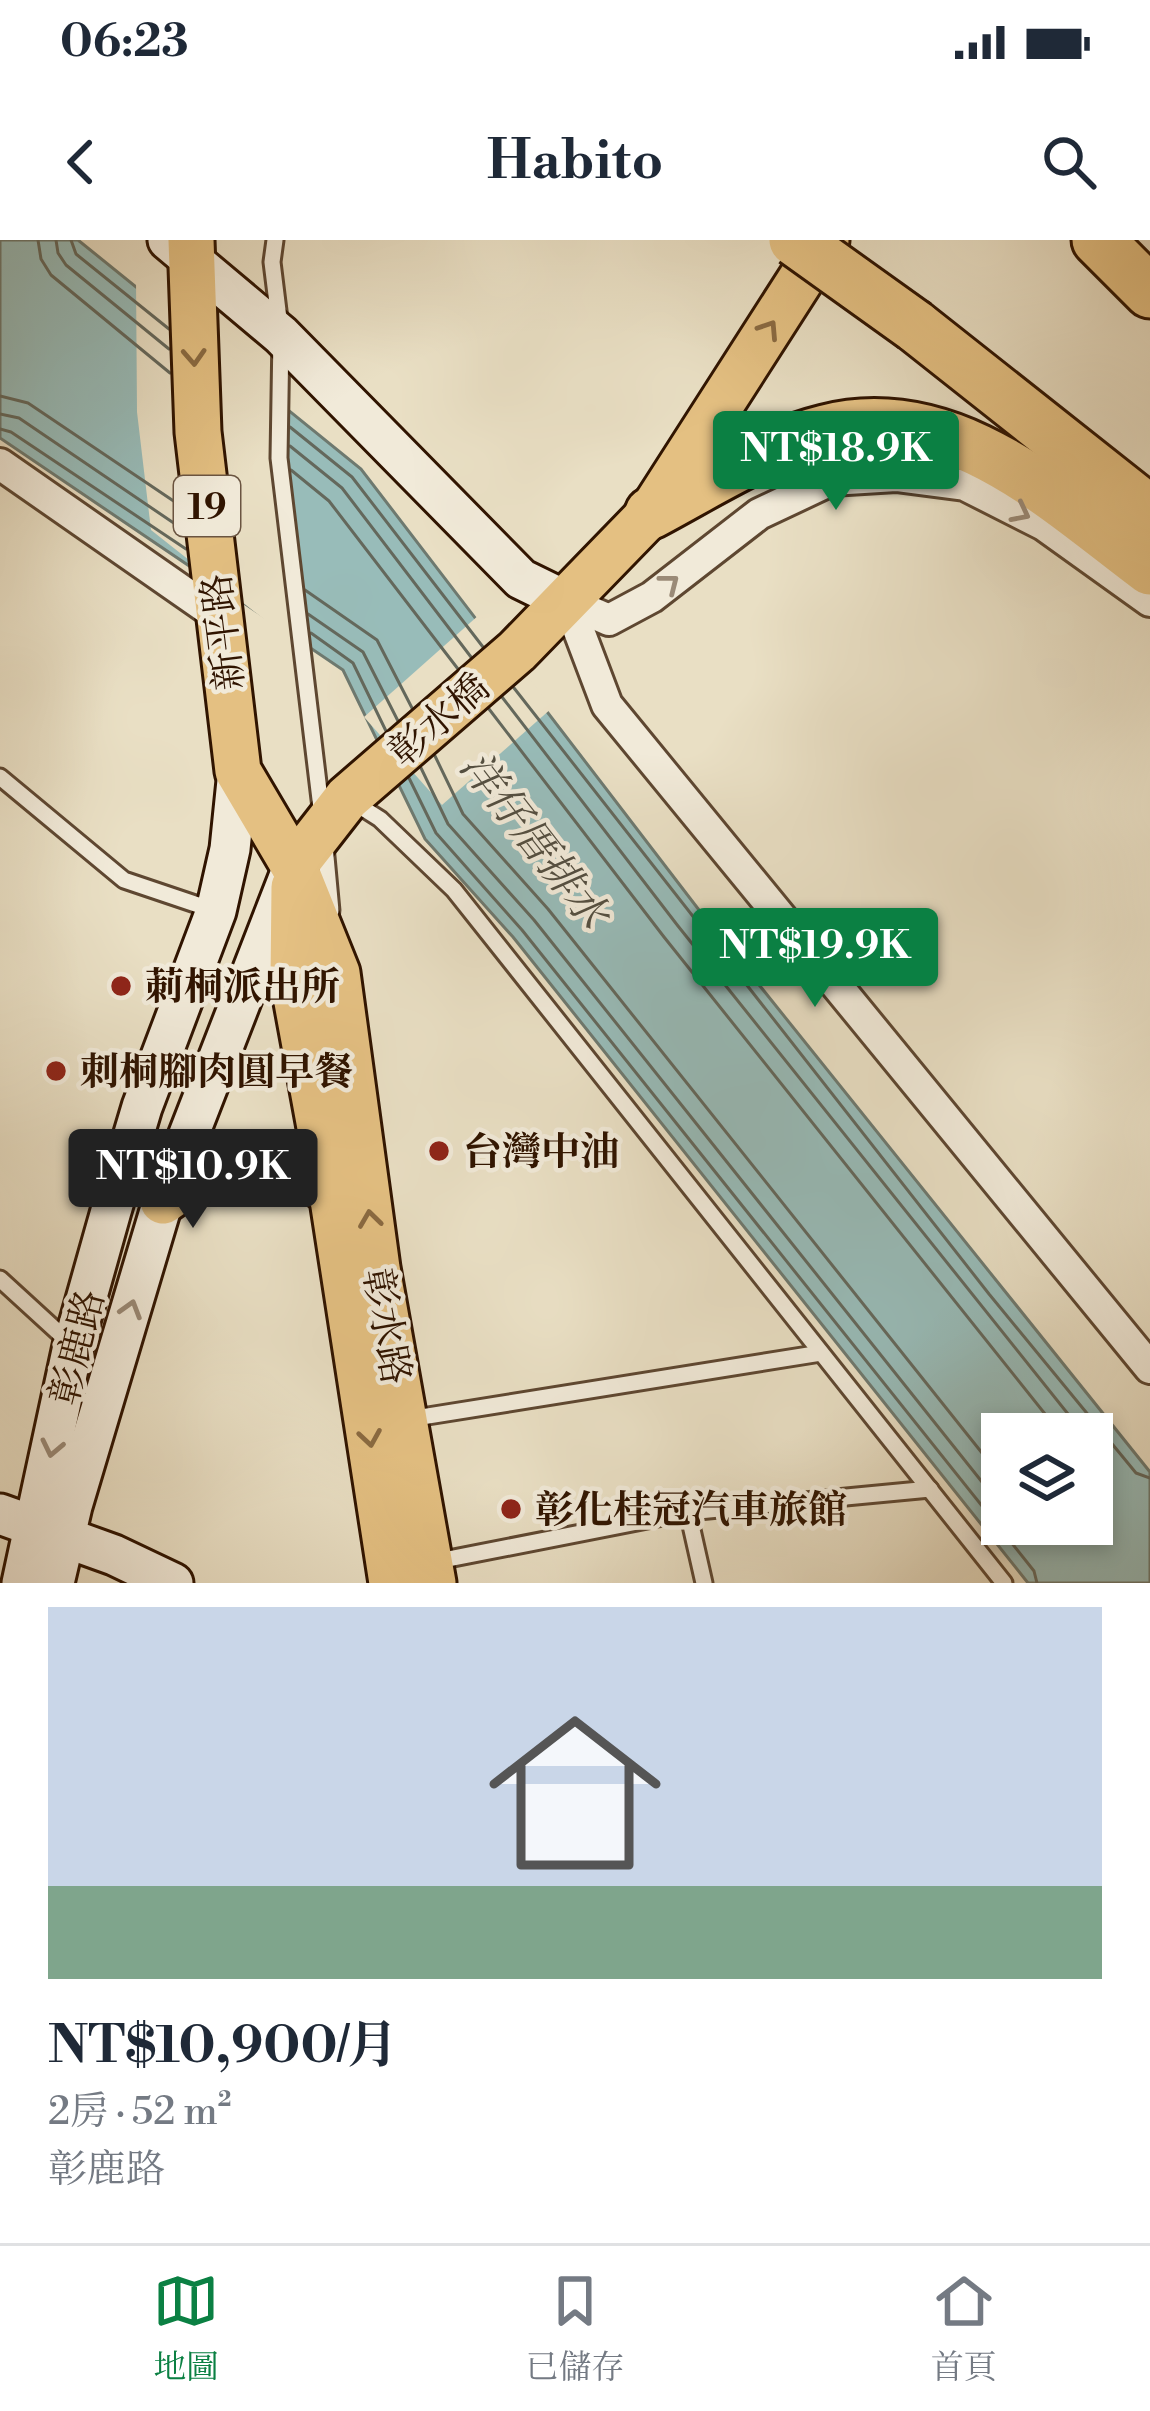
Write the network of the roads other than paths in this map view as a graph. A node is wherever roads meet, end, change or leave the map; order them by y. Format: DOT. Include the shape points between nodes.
graph roads {
  1 [pos="275,240"];
  2 [pos="795,240"];
  3 [pos="826,240"];
  4 [pos="1098,240"];
  5 [pos="183,246"];
  6 [pos="1150,292"];
  7 [pos="281,335"];
  8 [pos="0,464"];
  9 [pos="1150,512"];
  10 [pos="651,513"];
  11 [pos="1150,568"];
  12 [pos="1150,601"];
  13 [pos="568,602"];
  14 [pos="221,618"];
  15 [pos="238,770"];
  16 [pos="0,777"];
  17 [pos="343,805"];
  18 [pos="294,866"];
  19 [pos="216,911"];
  20 [pos="337,973"];
  21 [pos="332,1193"];
  22 [pos="163,1201"];
  23 [pos="0,1279"];
  24 [pos="73,1346"];
  25 [pos="821,1353"];
  26 [pos="1150,1368"];
  27 [pos="405,1420"];
  28 [pos="930,1489"];
  29 [pos="688,1512"];
  30 [pos="34,1527"];
  31 [pos="418,1576"];
  32 [pos="22,1583"];
  33 [pos="54,1583"];
  34 [pos="173,1583"];
  35 [pos="704,1583"];
  36 [pos="1004,1583"];
  1 -- 7 [label="lane"];
  2 -- 9 [label="highway, bridge"];
  10 -- 3 [label="main road, 彰水橋, one-way"];
  4 -- 6 [label="highway"];
  5 -- 7 [label="main road"];
  5 -- 14 [label="main road, 新平路 / 19, one-way"];
  7 -- 13 [label="main road" via="521,579"];
  7 -- 17 [label="lane" via="279,458 304,667"];
  8 -- 14 [label="street"];
  10 -- 11 [label="highway" via="807,437 879,423 952,437 1012,467"];
  10 -- 13 [label="main road, 彰水橋"];
  13 -- 12 [label="street, one-way" via="609,620 760,514 831,480 896,476 965,485 1044,525"];
  13 -- 17 [label="main road, 彰水橋"];
  13 -- 26 [label="street" via="607,705"];
  14 -- 15 [label="main road, 新平路 / 19"];
  15 -- 18 [label="main road, 新平路 / 19"];
  15 -- 19 [label="main road, 彰鹿路"];
  16 -- 19 [label="lane" via="124,880"];
  17 -- 18 [label="main road, 彰水橋"];
  17 -- 20 [label="lane"];
  17 -- 25 [label="lane" via="380,820 454,890"];
  18 -- 20 [label="main road, 彰水路 / 19"];
  18 -- 21 [label="main road, 彰水路" via="293,980"];
  18 -- 22 [label="main road, 彰鹿路"];
  19 -- 24 [label="main road, 彰鹿路" via="142,1107"];
  27 -- 20 [label="main road, 彰水路 / 19, one-way"];
  21 -- 22 [label="main road" via="297,1170 213,1166"];
  21 -- 31 [label="main road, 彰水路, one-way"];
  30 -- 22 [label="main road, 彰鹿路, one-way"];
  23 -- 24 [label="lane"];
  24 -- 30 [label="main road, 彰鹿路, one-way"];
  25 -- 27 [label="lane"];
  25 -- 28 [label="lane"];
  27 -- 31 [label="main road, 彰水路 / 19"];
  28 -- 29 [label="lane"];
  28 -- 36 [label="lane"];
  29 -- 31 [label="lane"];
  29 -- 35 [label="lane"];
  30 -- 32 [label="main road, 彰鹿路"];
  30 -- 33 [label="main road, 彰鹿路"];
  30 -- 34 [label="main road"];
}
